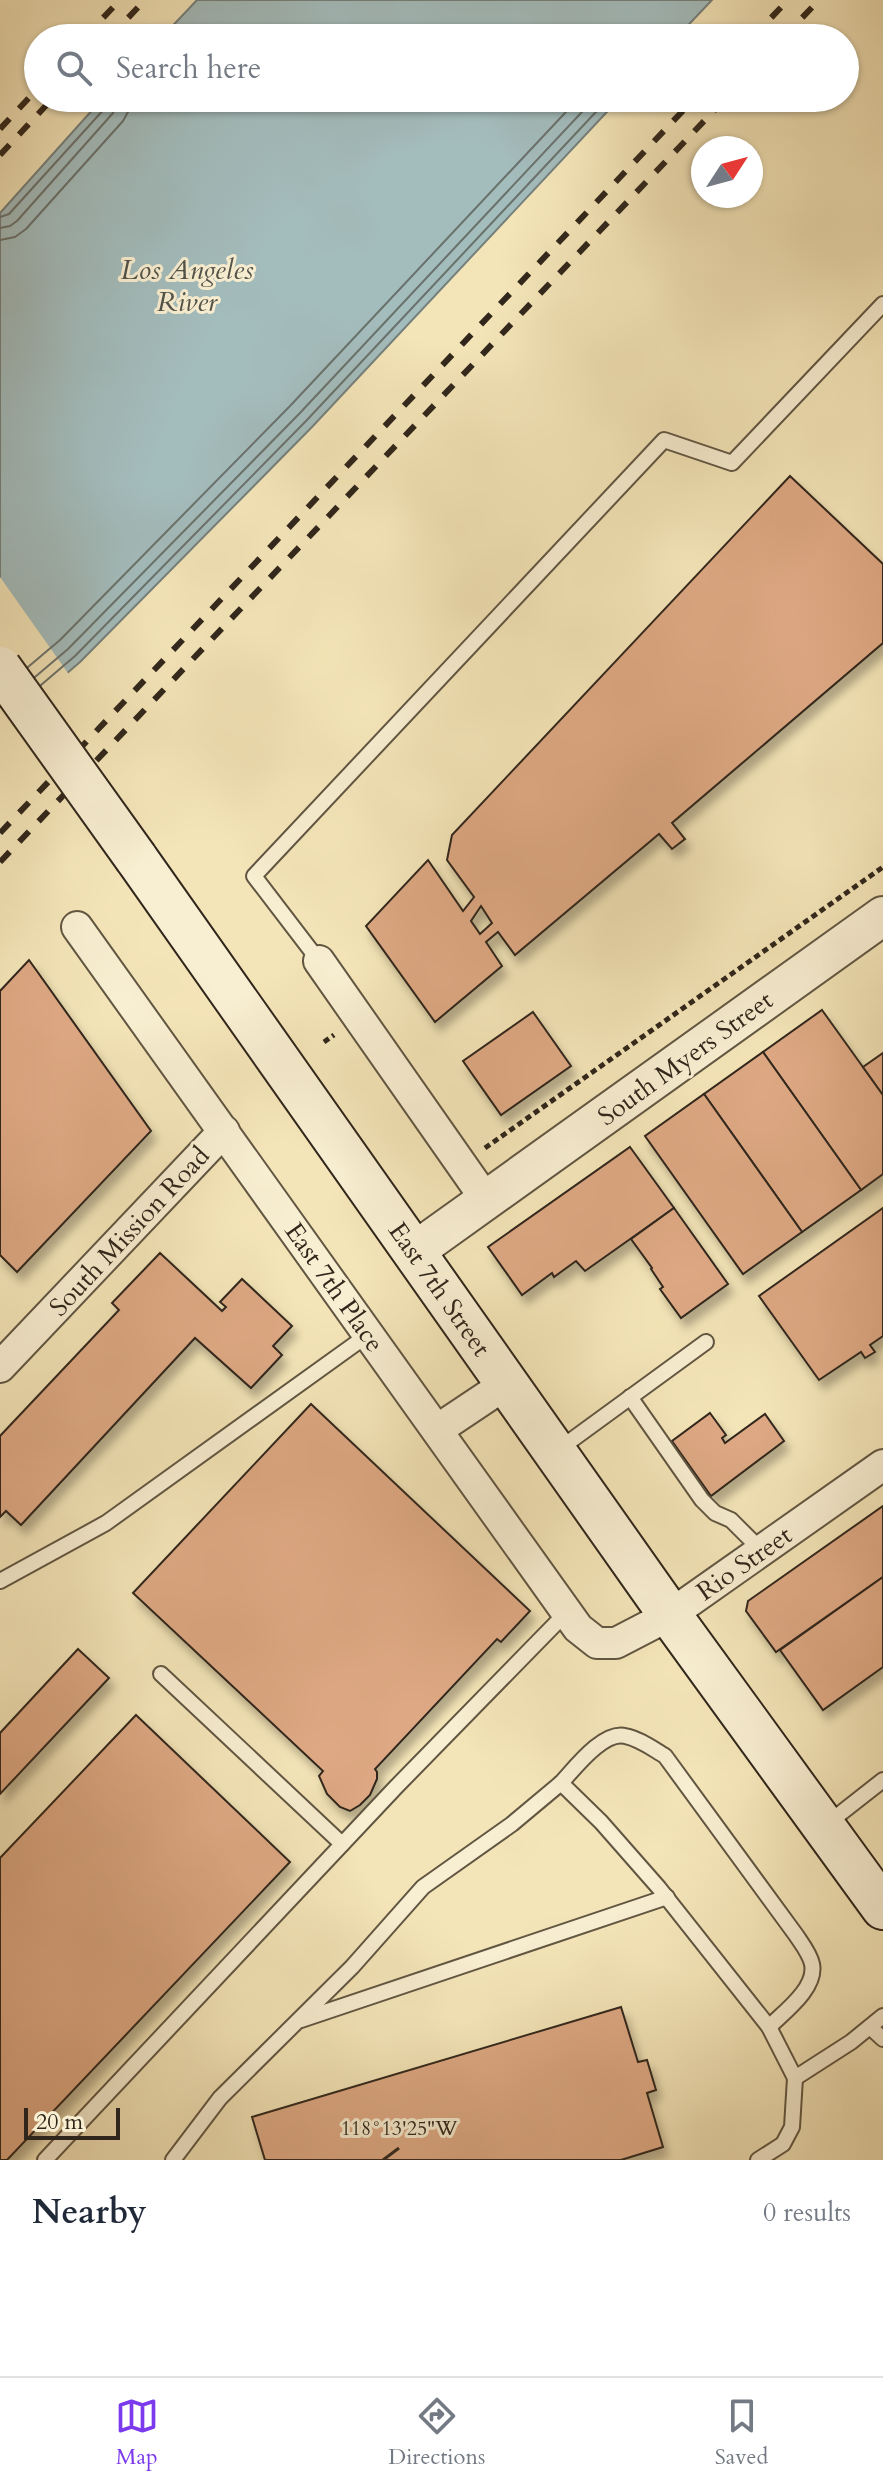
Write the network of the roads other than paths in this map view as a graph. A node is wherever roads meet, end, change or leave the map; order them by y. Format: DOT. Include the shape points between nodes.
graph roads {
  1 [pos="883,304"];
  2 [pos="0,668"];
  3 [pos="883,916"];
  4 [pos="77,927"];
  5 [pos="319,961"];
  6 [pos="224,1131"];
  7 [pos="487,1201"];
  8 [pos="415,1251"];
  9 [pos="369,1334"];
  10 [pos="706,1342"];
  11 [pos="0,1367"];
  12 [pos="506,1384"];
  13 [pos="630,1397"];
  14 [pos="437,1430"];
  15 [pos="554,1452"];
  16 [pos="883,1465"];
  17 [pos="762,1551"];
  18 [pos="0,1581"];
  19 [pos="567,1612"];
  20 [pos="670,1615"];
  21 [pos="597,1643"];
  22 [pos="161,1674"];
  23 [pos="883,1780"];
  24 [pos="561,1783"];
  25 [pos="823,1826"];
  26 [pos="342,1844"];
  27 [pos="667,1897"];
  28 [pos="883,1908"];
  29 [pos="883,2016"];
  30 [pos="297,2021"];
  31 [pos="769,2027"];
  32 [pos="870,2027"];
  33 [pos="883,2039"];
  34 [pos="795,2078"];
  35 [pos="45,2160"];
  36 [pos="173,2160"];
  37 [pos="758,2160"];
  1 -- 5 [label="lane" via="732,463 664,440 254,876"];
  2 -- 8 [label="main road, East 7th Street, bridge"];
  3 -- 7 [label="street, South Myers Street"];
  4 -- 6 [label="street, East 7th Place"];
  5 -- 7 [label="street"];
  6 -- 9 [label="street, East 7th Place"];
  6 -- 11 [label="street, South Mission Road"];
  7 -- 8 [label="street, South Myers Street"];
  8 -- 12 [label="main road, East 7th Street"];
  9 -- 14 [label="street, East 7th Place"];
  9 -- 18 [label="lane" via="106,1523"];
  10 -- 13 [label="lane"];
  12 -- 14 [label="street"];
  12 -- 15 [label="main road, East 7th Street"];
  13 -- 15 [label="lane"];
  13 -- 17 [label="lane" via="702,1500"];
  14 -- 19 [label="street, East 7th Place"];
  15 -- 20 [label="main road, East 7th Street"];
  16 -- 17 [label="street, Rio Street"];
  17 -- 20 [label="street, Rio Street"];
  19 -- 21 [label="street, East 7th Place"];
  19 -- 26 [label="lane"];
  20 -- 21 [label="street, Rio Street" via="616,1643"];
  20 -- 25 [label="main road, East 7th Street"];
  22 -- 26 [label="lane"];
  23 -- 25 [label="lane"];
  24 -- 27 [label="lane"];
  24 -- 30 [label="lane" via="423,1887"];
  24 -- 31 [label="lane" via="605,1739 622,1735 665,1756 812,1961 813,1975 803,1992"];
  25 -- 28 [label="main road, East 7th Street"];
  26 -- 35 [label="lane"];
  27 -- 30 [label="lane"];
  27 -- 31 [label="lane"];
  29 -- 32 [label="lane"];
  30 -- 36 [label="lane" via="220,2098"];
  31 -- 34 [label="lane"];
  32 -- 33 [label="lane"];
  32 -- 34 [label="lane"];
  34 -- 37 [label="lane" via="792,2127 783,2144"];
}
